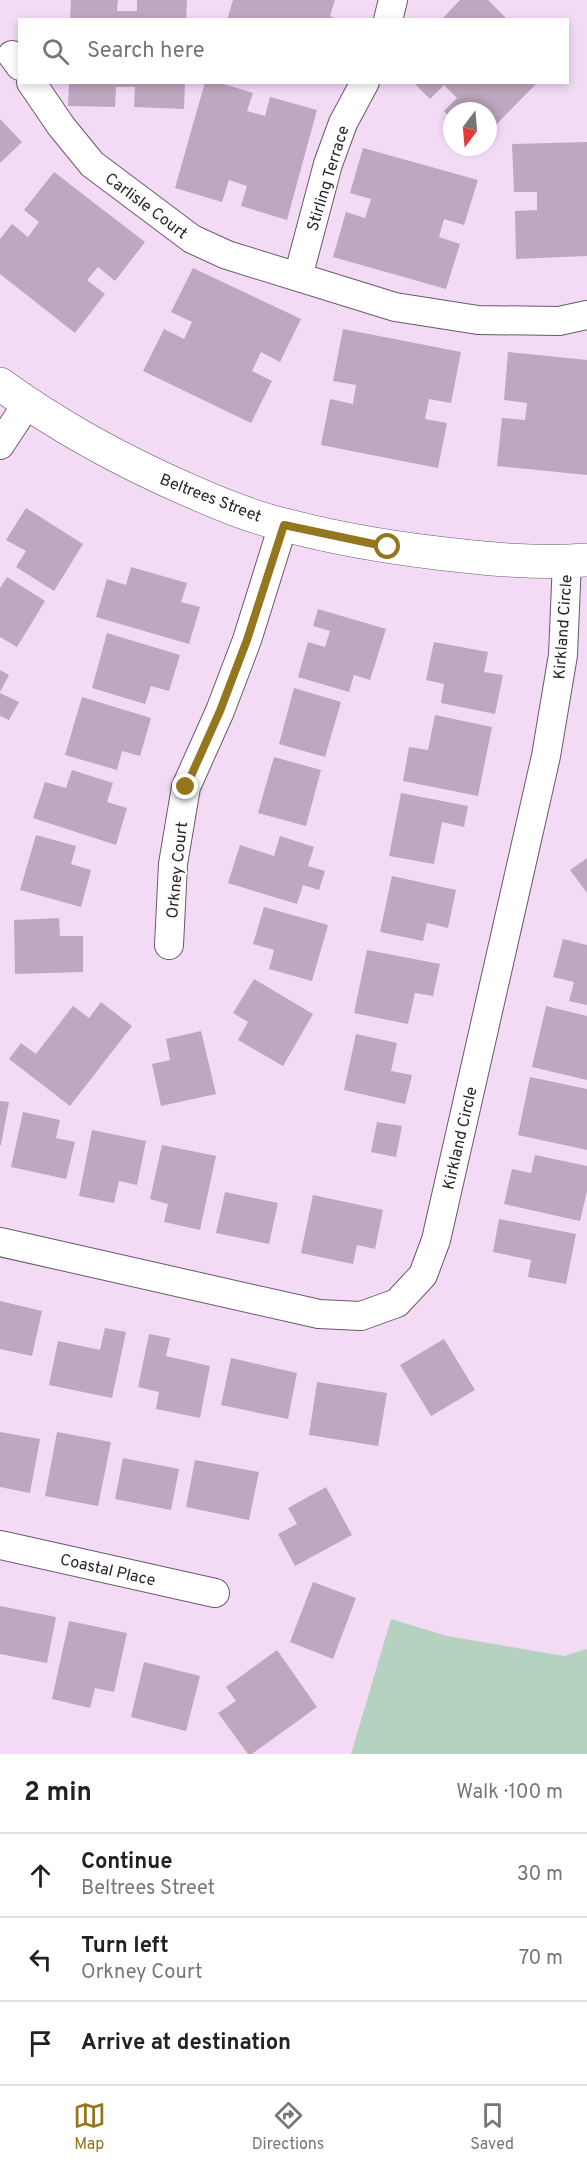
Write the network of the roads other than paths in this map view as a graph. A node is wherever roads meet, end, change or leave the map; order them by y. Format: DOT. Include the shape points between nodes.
graph roads {
  1 [pos="393,0"];
  2 [pos="388,18"];
  3 [pos="32,84"];
  4 [pos="364,84"];
  5 [pos="298,277"];
  6 [pos="587,315"];
  7 [pos="0,384"];
  8 [pos="27,404"];
  9 [pos="0,445"];
  10 [pos="284,525"];
  11 [pos="577,561"];
  12 [pos="169,945"];
  13 [pos="0,1242"];
  14 [pos="0,1545"];
  15 [pos="215,1593"];
  1 -- 2 [label="street"];
  3 -- 5 [label="street, Carlisle Court" via="92,164 192,239 227,255"];
  4 -- 5 [label="street, Stirling Terrace" via="343,123 328,164"];
  5 -- 6 [label="street, Carlisle Court" via="395,307 478,320 559,321"];
  7 -- 8 [label="street, Beltrees Street"];
  8 -- 9 [label="street"];
  8 -- 10 [label="street, Beltrees Street" via="146,472 215,502"];
  10 -- 11 [label="street, Beltrees Street" via="388,547 488,559"];
  10 -- 12 [label="street, Orkney Court" via="247,640 186,787 173,864"];
  11 -- 13 [label="street, Kirkland Circle" via="546,756 436,1240 423,1275 397,1303 362,1316 319,1314"];
  14 -- 15 [label="street, Coastal Place"];
}
